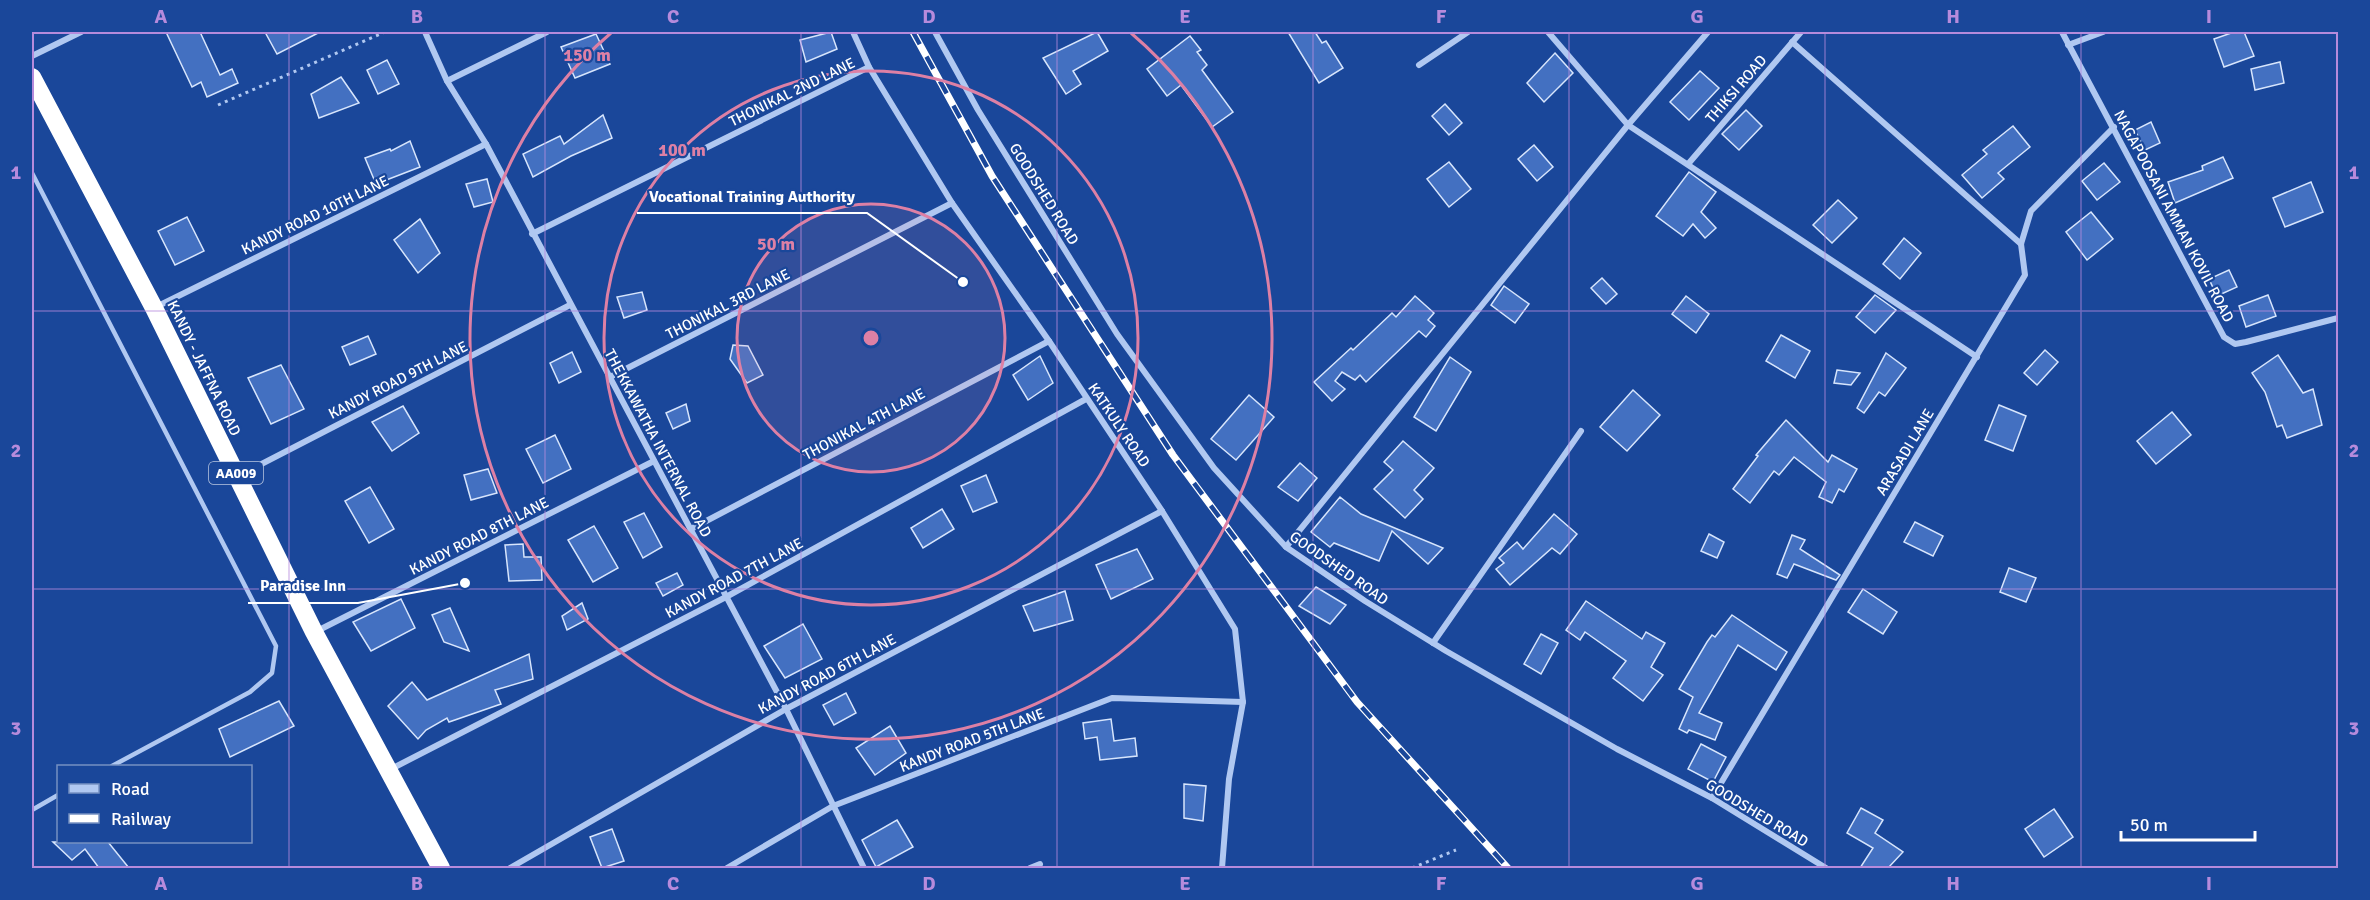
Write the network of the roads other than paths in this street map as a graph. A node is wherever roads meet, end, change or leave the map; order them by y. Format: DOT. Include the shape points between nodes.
graph roads {
  1 [pos="81,32"];
  2 [pos="425,32"];
  3 [pos="547,32"];
  4 [pos="853,32"];
  5 [pos="935,32"];
  6 [pos="1468,32"];
  7 [pos="1548,32"];
  8 [pos="1708,32"];
  9 [pos="1801,32"];
  10 [pos="2062,32"];
  11 [pos="2103,32"];
  12 [pos="1792,42"];
  13 [pos="2068,45"];
  14 [pos="32,56"];
  15 [pos="1419,65"];
  16 [pos="869,67"];
  17 [pos="32,77"];
  18 [pos="447,81"];
  19 [pos="1628,125"];
  20 [pos="2114,127"];
  21 [pos="486,144"];
  22 [pos="1689,163"];
  23 [pos="32,173"];
  24 [pos="952,203"];
  25 [pos="532,234"];
  26 [pos="2021,244"];
  27 [pos="570,305"];
  28 [pos="154,308"];
  29 [pos="2338,318"];
  30 [pos="1048,340"];
  31 [pos="1977,357"];
  32 [pos="610,377"];
  33 [pos="1086,399"];
  34 [pos="1581,431"];
  35 [pos="654,461"];
  36 [pos="237,476"];
  37 [pos="1162,511"];
  38 [pos="691,529"];
  39 [pos="1286,548"];
  40 [pos="726,597"];
  41 [pos="314,632"];
  42 [pos="1433,643"];
  43 [pos="1243,702"];
  44 [pos="786,709"];
  45 [pos="114,765"];
  46 [pos="389,770"];
  47 [pos="57,796"];
  48 [pos="1712,798"];
  49 [pos="833,806"];
  50 [pos="32,810"];
  51 [pos="1040,864"];
  52 [pos="441,868"];
  53 [pos="510,868"];
  54 [pos="727,868"];
  55 [pos="864,868"];
  56 [pos="1030,868"];
  57 [pos="1222,868"];
  58 [pos="1826,868"];
  1 -- 14 [label="street"];
  2 -- 18 [label="street, THEKKAWATHA INTERNAL ROAD"];
  3 -- 18 [label="street"];
  4 -- 16 [label="street, KATKULY ROAD"];
  5 -- 39 [label="street, GOODSHED ROAD" via="978,110 1116,334 1214,468"];
  6 -- 15 [label="street"];
  7 -- 19 [label="street"];
  8 -- 19 [label="street"];
  9 -- 12 [label="street, THIKSI ROAD"];
  10 -- 13 [label="street, NAGAPOOSANI AMMAN KOVIL ROAD"];
  11 -- 13 [label="street"];
  12 -- 22 [label="street, THIKSI ROAD"];
  12 -- 26 [label="street"];
  13 -- 20 [label="street, NAGAPOOSANI AMMAN KOVIL ROAD"];
  16 -- 24 [label="street, KATKULY ROAD"];
  16 -- 25 [label="street, THONIKAL 2ND LANE"];
  17 -- 28 [label="highway, KANDY - JAFFNA ROAD / AA009"];
  18 -- 21 [label="street, THEKKAWATHA INTERNAL ROAD"];
  19 -- 22 [label="street"];
  19 -- 39 [label="street"];
  20 -- 26 [label="street, ARASADI LANE" via="2031,211"];
  20 -- 29 [label="street, NAGAPOOSANI AMMAN KOVIL ROAD" via="2224,337 2235,344"];
  21 -- 25 [label="street, THEKKAWATHA INTERNAL ROAD"];
  21 -- 28 [label="street, KANDY ROAD 10TH LANE"];
  22 -- 31 [label="street"];
  23 -- 45 [label="lane" via="276,646 272,673 250,692"];
  24 -- 30 [label="street, KATKULY ROAD"];
  24 -- 32 [label="street, THONIKAL 3RD LANE"];
  25 -- 27 [label="street, THEKKAWATHA INTERNAL ROAD"];
  26 -- 31 [label="street, ARASADI LANE" via="2025,275"];
  27 -- 32 [label="street, THEKKAWATHA INTERNAL ROAD"];
  27 -- 36 [label="street, KANDY ROAD 9TH LANE"];
  28 -- 36 [label="highway, KANDY - JAFFNA ROAD / AA009"];
  30 -- 33 [label="street, KATKULY ROAD"];
  30 -- 38 [label="street, THONIKAL 4TH LANE"];
  31 -- 48 [label="street, ARASADI LANE"];
  32 -- 35 [label="street, THEKKAWATHA INTERNAL ROAD"];
  33 -- 37 [label="street, KATKULY ROAD"];
  33 -- 40 [label="street, KANDY ROAD 7TH LANE"];
  34 -- 42 [label="street"];
  35 -- 38 [label="street, THEKKAWATHA INTERNAL ROAD"];
  35 -- 41 [label="street, KANDY ROAD 8TH LANE"];
  36 -- 41 [label="highway, KANDY - JAFFNA ROAD / AA009"];
  37 -- 43 [label="street, KATKULY ROAD" via="1235,628"];
  37 -- 44 [label="street, KANDY ROAD 6TH LANE"];
  38 -- 40 [label="street, THEKKAWATHA INTERNAL ROAD"];
  39 -- 42 [label="street, GOODSHED ROAD"];
  40 -- 44 [label="street, THEKKAWATHA INTERNAL ROAD"];
  40 -- 46 [label="street, KANDY ROAD 7TH LANE"];
  41 -- 46 [label="highway, KANDY - JAFFNA ROAD / AA009"];
  42 -- 48 [label="street, GOODSHED ROAD" via="1617,749"];
  43 -- 49 [label="street, KANDY ROAD 5TH LANE" via="1112,698"];
  43 -- 57 [label="street, KATKULY ROAD" via="1229,779"];
  44 -- 49 [label="street, THEKKAWATHA INTERNAL ROAD"];
  44 -- 53 [label="street, KANDY ROAD 6TH LANE"];
  46 -- 52 [label="highway, KANDY - JAFFNA ROAD / AA009"];
  47 -- 50 [label="lane"];
  48 -- 58 [label="street, GOODSHED ROAD"];
  49 -- 54 [label="street, KANDY ROAD 5TH LANE"];
  49 -- 55 [label="street, THEKKAWATHA INTERNAL ROAD"];
  51 -- 56 [label="street"];
}
